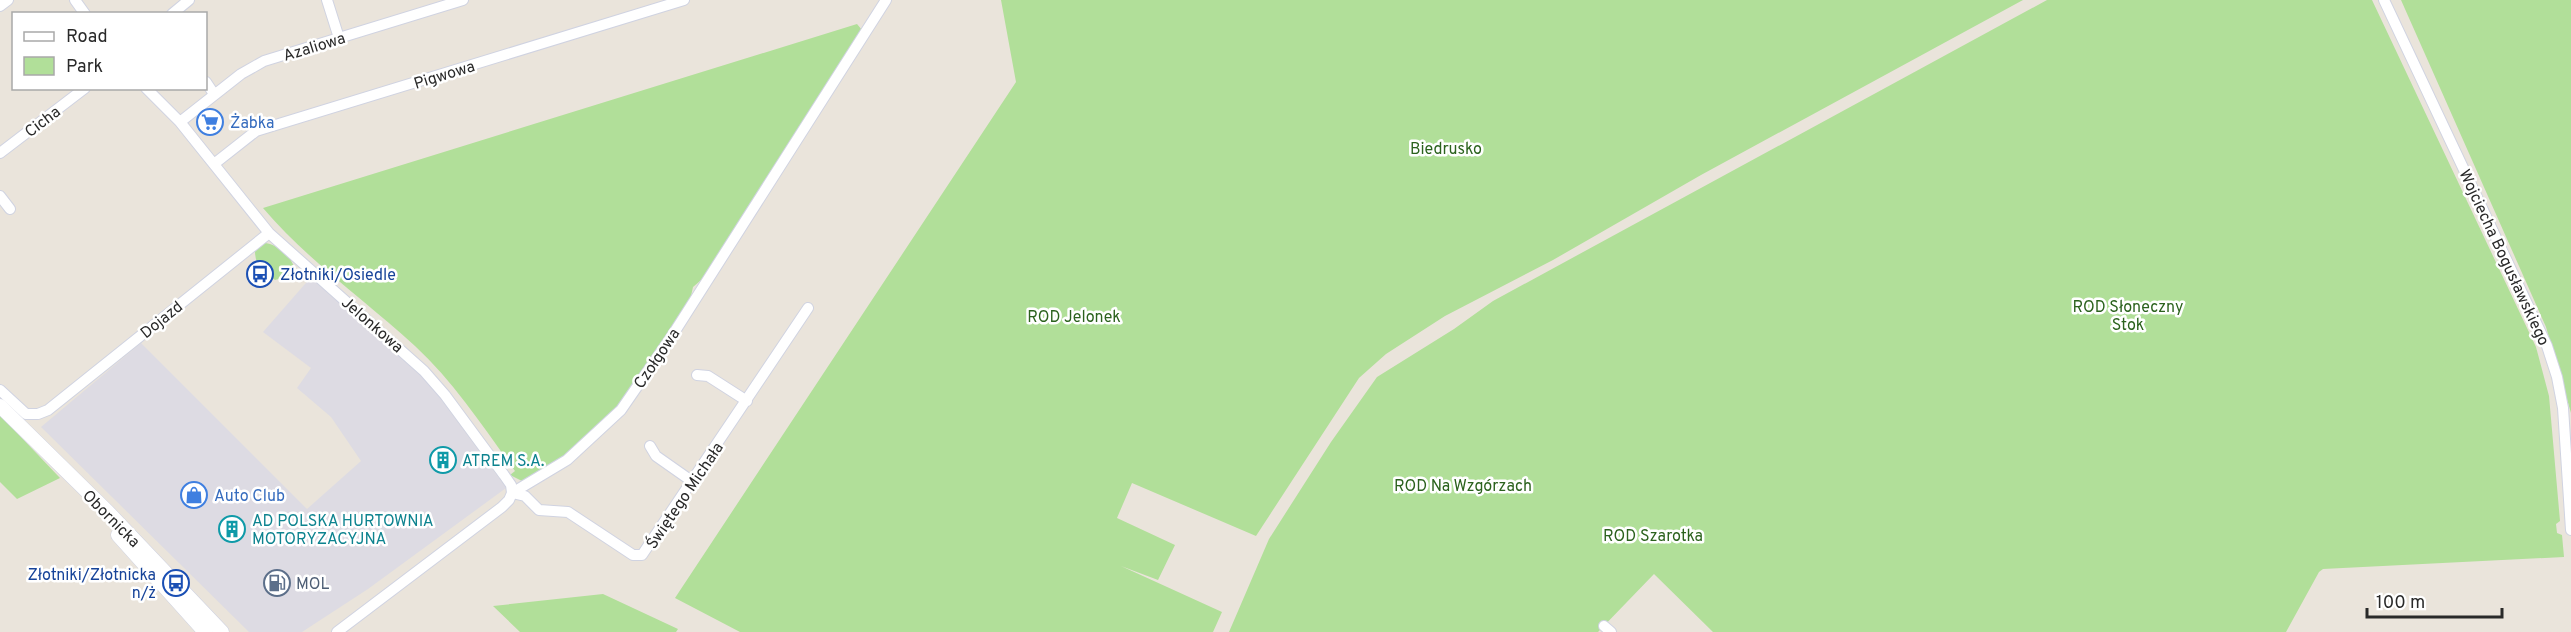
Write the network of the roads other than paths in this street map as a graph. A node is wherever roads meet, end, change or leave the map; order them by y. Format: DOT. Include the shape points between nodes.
graph roads {
  1 [pos="8,0"];
  2 [pos="189,0"];
  3 [pos="327,0"];
  4 [pos="462,0"];
  5 [pos="684,0"];
  6 [pos="886,0"];
  7 [pos="2384,0"];
  8 [pos="0,6"];
  9 [pos="174,12"];
  10 [pos="339,38"];
  11 [pos="207,84"];
  12 [pos="82,90"];
  13 [pos="148,90"];
  14 [pos="214,94"];
  15 [pos="180,122"];
  16 [pos="0,153"];
  17 [pos="214,164"];
  18 [pos="0,196"];
  19 [pos="10,209"];
  20 [pos="269,233"];
  21 [pos="808,308"];
  22 [pos="697,375"];
  23 [pos="0,390"];
  24 [pos="747,401"];
  25 [pos="0,406"];
  26 [pos="650,446"];
  27 [pos="76,482"];
  28 [pos="693,482"];
  29 [pos="512,493"];
  30 [pos="2571,530"];
  31 [pos="205,632"];
  32 [pos="222,632"];
  33 [pos="337,632"];
  1 -- 8 [label="street"];
  2 -- 9 [label="street"];
  3 -- 10 [label="street"];
  4 -- 10 [label="street, Azaliowa"];
  5 -- 17 [label="street, Pigwowa" via="256,131"];
  6 -- 29 [label="street, Czołgowa" via="621,411 567,460"];
  7 -- 30 [label="street, Wojciecha Bogusławskiego" via="2547,346 2563,408"];
  10 -- 14 [label="street, Azaliowa" via="264,61"];
  11 -- 14 [label="street"];
  12 -- 16 [label="street, Cicha"];
  13 -- 15 [label="street, Jelonkowa"];
  14 -- 15 [label="street, Azaliowa"];
  15 -- 17 [label="street, Jelonkowa"];
  17 -- 20 [label="street, Jelonkowa"];
  18 -- 19 [label="street"];
  20 -- 23 [label="street, Dojazd" via="53,406 38,414 26,414"];
  20 -- 29 [label="street, Jelonkowa" via="428,375 504,475"];
  21 -- 24 [label="street, Świętego Michała"];
  22 -- 24 [label="street" via="708,376"];
  24 -- 28 [label="street, Świętego Michała"];
  25 -- 27 [label="main road, Obornicka"];
  26 -- 28 [label="street" via="656,456"];
  27 -- 31 [label="main road, Obornicka"];
  27 -- 32 [label="main road, Obornicka"];
  28 -- 29 [label="street, Świętego Michała" via="640,556 568,512 539,510 525,496"];
  29 -- 33 [label="street, Czołgowa" via="502,507"];
}
